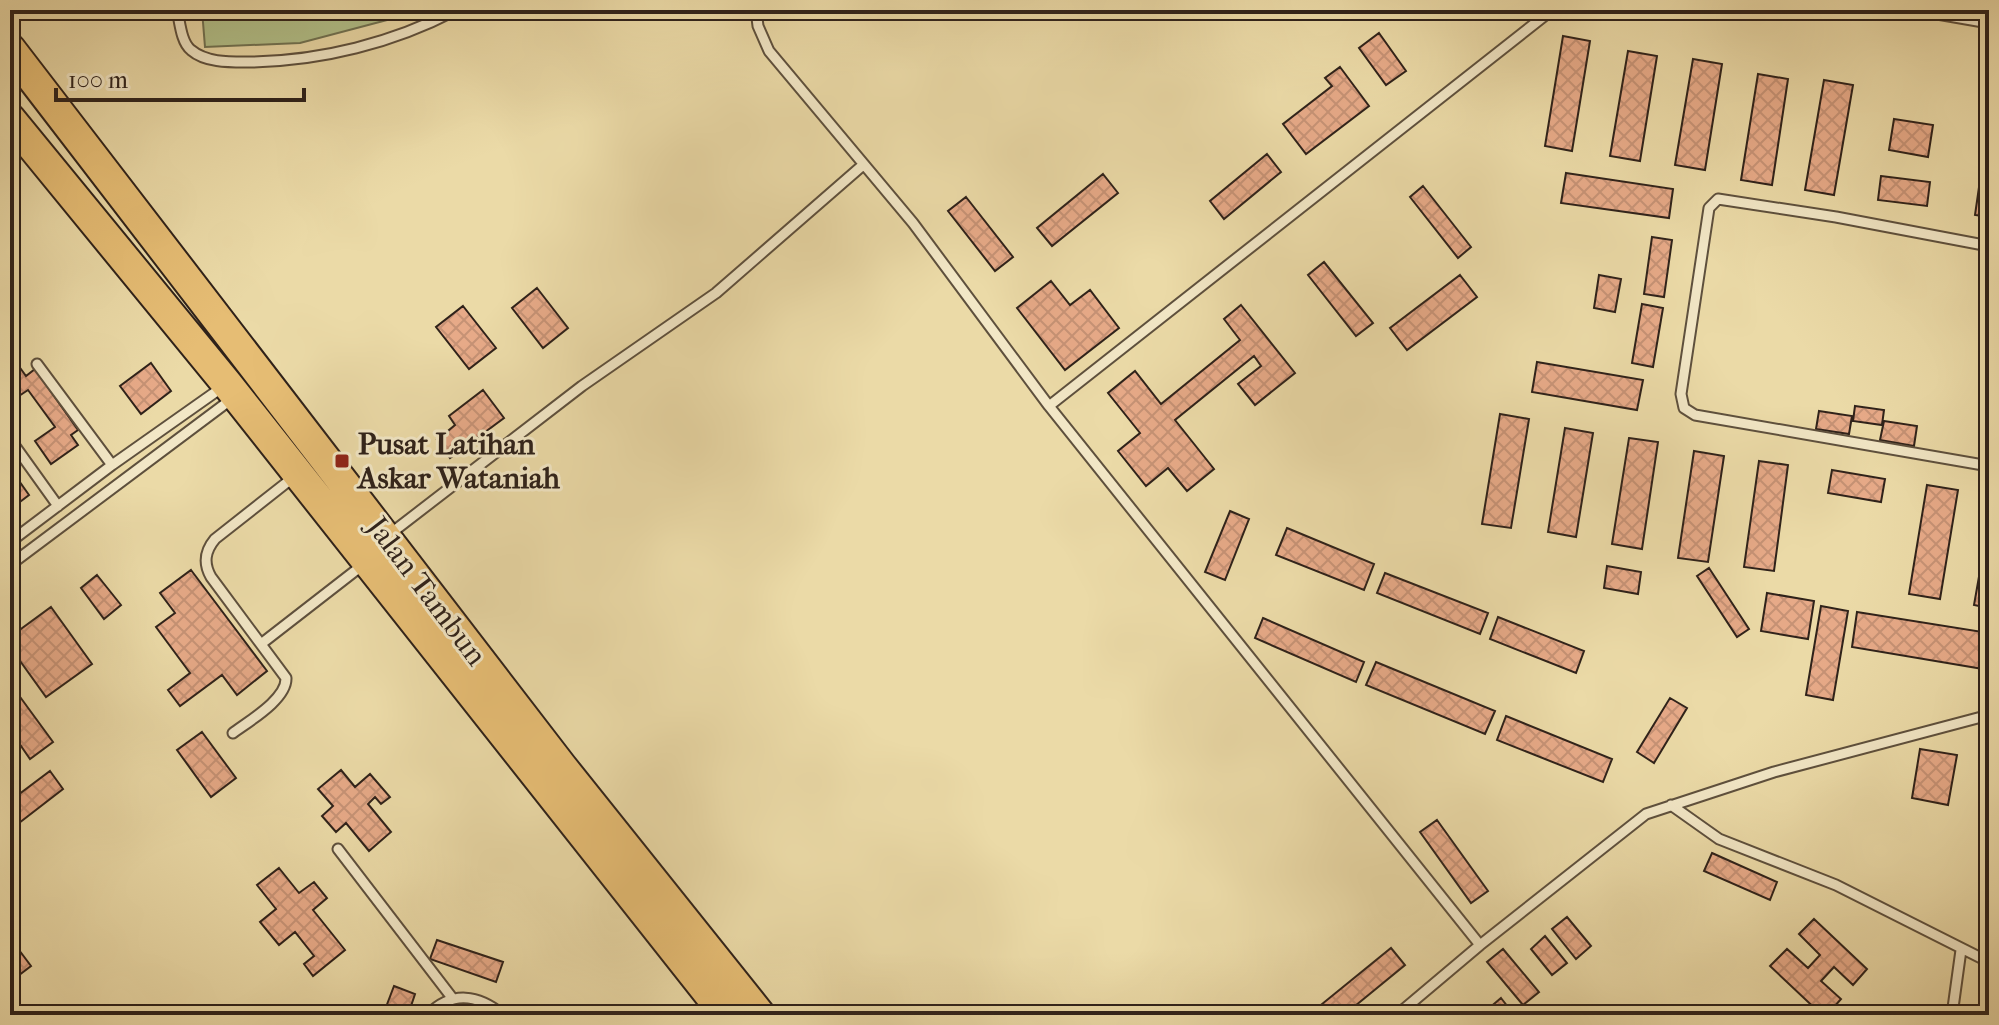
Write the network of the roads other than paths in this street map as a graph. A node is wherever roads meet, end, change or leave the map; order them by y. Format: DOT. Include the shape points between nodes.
graph roads {
  1 [pos="177,10"];
  2 [pos="456,10"];
  3 [pos="756,10"];
  4 [pos="1552,10"];
  5 [pos="1914,10"];
  6 [pos="1989,23"];
  7 [pos="10,49"];
  8 [pos="10,119"];
  9 [pos="863,165"];
  10 [pos="1989,246"];
  11 [pos="173,261"];
  12 [pos="37,364"];
  13 [pos="233,389"];
  14 [pos="1049,406"];
  15 [pos="10,439"];
  16 [pos="112,465"];
  17 [pos="1989,466"];
  18 [pos="333,467"];
  19 [pos="297,474"];
  20 [pos="58,506"];
  21 [pos="386,536"];
  22 [pos="10,542"];
  23 [pos="367,562"];
  24 [pos="10,565"];
  25 [pos="261,644"];
  26 [pos="1989,715"];
  27 [pos="233,733"];
  28 [pos="1671,805"];
  29 [pos="338,849"];
  30 [pos="1480,945"];
  31 [pos="1961,950"];
  32 [pos="1989,962"];
  33 [pos="453,999"];
  34 [pos="428,1015"];
  35 [pos="503,1015"];
  36 [pos="726,1015"];
  37 [pos="760,1015"];
  38 [pos="1397,1015"];
  39 [pos="1952,1015"];
  1 -- 2 [label="lane" via="189,48 225,62 318,58"];
  3 -- 9 [label="lane" via="769,51"];
  4 -- 14 [label="lane"];
  5 -- 6 [label="lane"];
  7 -- 11 [label="main road, Jalan Tambun"];
  8 -- 13 [label="main road, Jalan Tambun"];
  9 -- 14 [label="lane" via="913,223"];
  9 -- 21 [label="lane" via="716,293 582,386"];
  10 -- 17 [label="lane" via="1718,199 1709,208 1681,394 1684,408 1695,415"];
  11 -- 13 [label="main road" via="185,295 226,352"];
  11 -- 18 [label="main road, Jalan Tambun"];
  12 -- 16 [label="lane"];
  13 -- 16 [label="lane"];
  13 -- 18 [label="main road" via="267,405 305,447"];
  13 -- 19 [label="main road, Jalan Tambun"];
  13 -- 24 [label="lane"];
  14 -- 30 [label="lane"];
  15 -- 20 [label="lane"];
  16 -- 20 [label="lane"];
  18 -- 21 [label="main road, Jalan Tambun"];
  19 -- 23 [label="main road, Jalan Tambun"];
  19 -- 25 [label="lane" via="215,539 206,553 211,577"];
  20 -- 22 [label="lane"];
  21 -- 37 [label="main road, Jalan Tambun"];
  23 -- 25 [label="lane"];
  23 -- 36 [label="main road, Jalan Tambun"];
  25 -- 27 [label="lane" via="283,672 286,685 280,696"];
  26 -- 28 [label="lane"];
  28 -- 30 [label="lane" via="1646,814"];
  28 -- 31 [label="lane" via="1719,839 1836,885"];
  29 -- 33 [label="lane"];
  30 -- 38 [label="lane"];
  31 -- 32 [label="lane"];
  31 -- 39 [label="lane"];
  33 -- 34 [label="lane"];
  33 -- 35 [label="lane" via="487,1002"];
}
